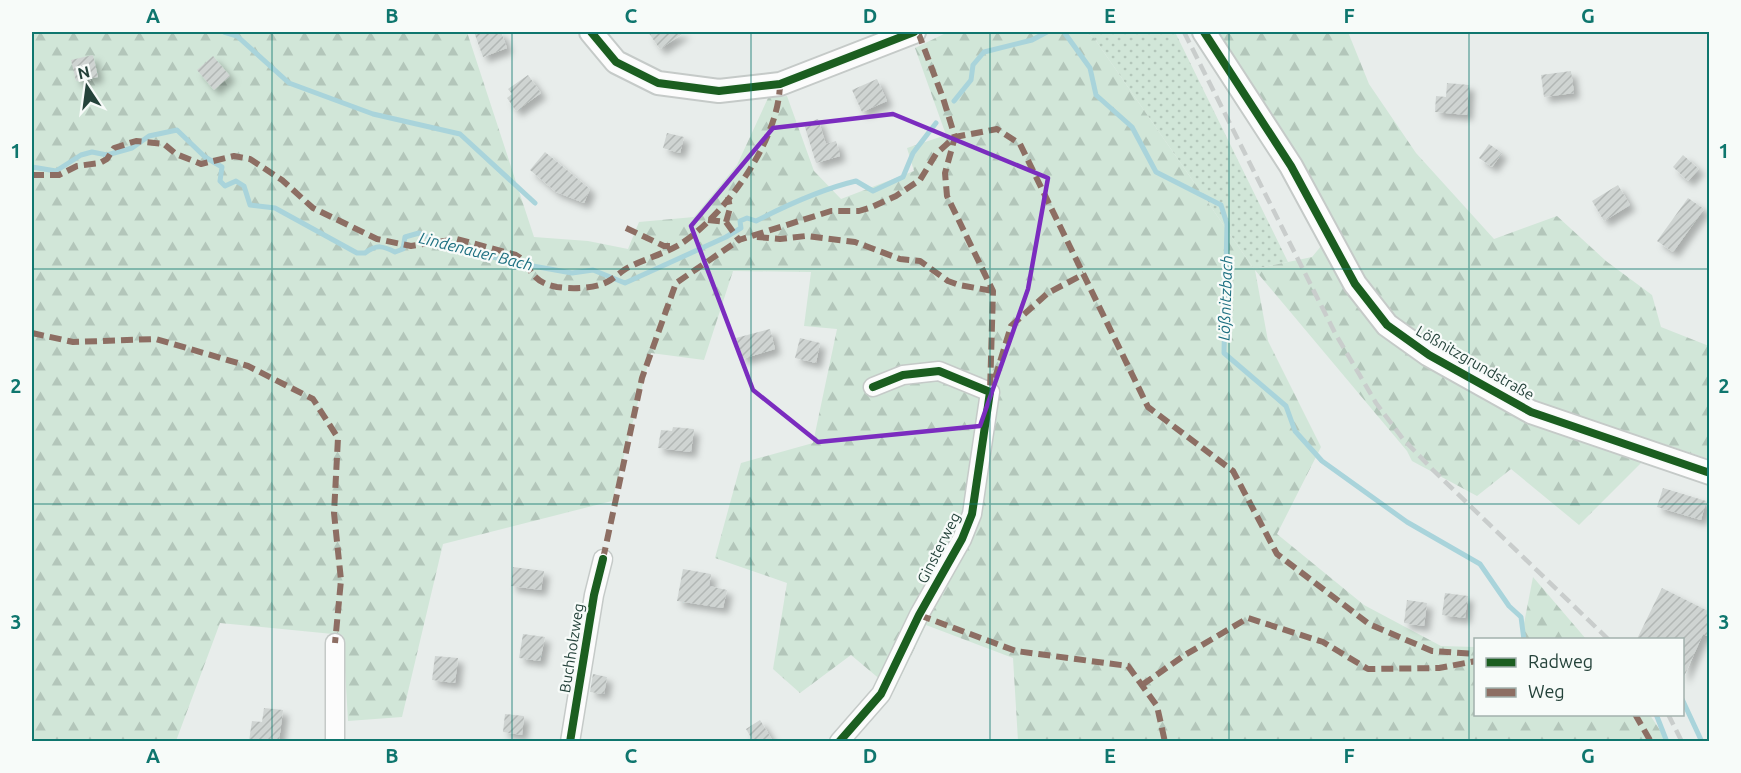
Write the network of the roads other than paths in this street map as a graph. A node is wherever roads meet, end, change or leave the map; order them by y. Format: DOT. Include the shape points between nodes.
graph roads {
  1 [pos="591,32"];
  2 [pos="914,32"];
  3 [pos="1204,32"];
  4 [pos="873,387"];
  5 [pos="1710,473"];
  6 [pos="603,559"];
  7 [pos="335,643"];
  8 [pos="335,741"];
  9 [pos="570,741"];
  10 [pos="839,741"];
  1 -- 2 [label="street" via="616,62 658,82 719,91 780,84"];
  3 -- 5 [label="street, Lößnitzgrundstraße" via="1290,166 1355,284 1387,326 1429,355 1531,412"];
  4 -- 10 [label="street, Ginsterweg" via="903,375 939,371 990,392 972,514 962,539 881,694"];
  6 -- 9 [label="street, Buchholzweg"];
  7 -- 8 [label="street"];
}
